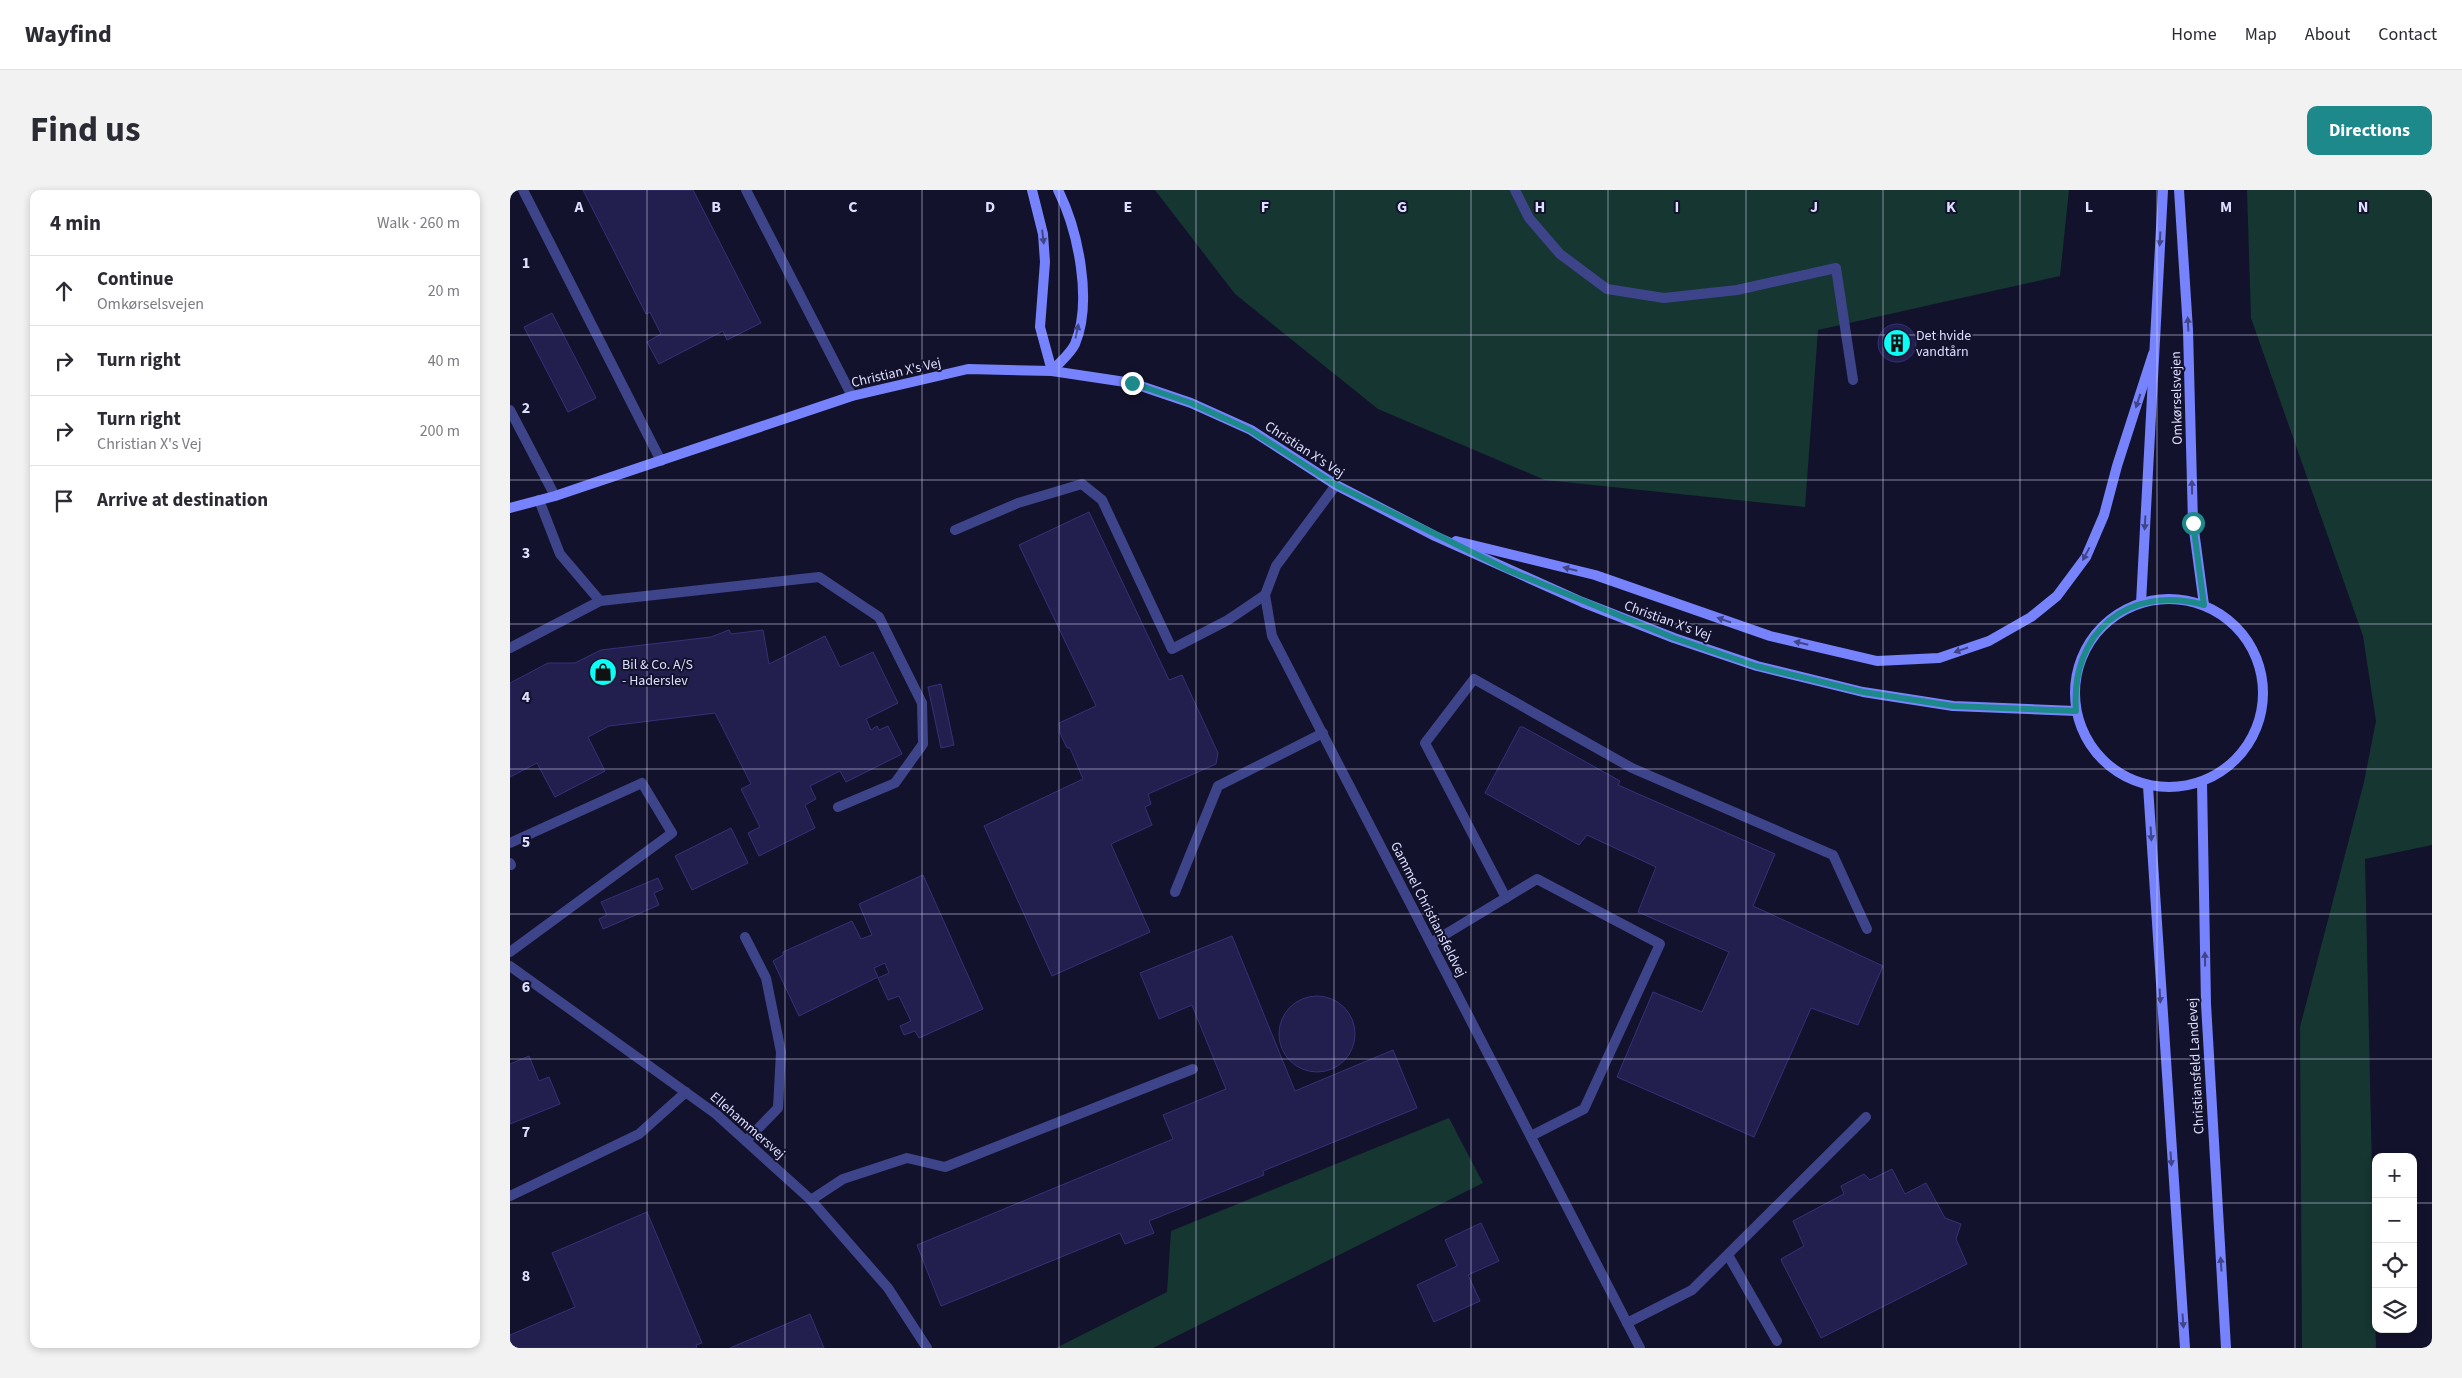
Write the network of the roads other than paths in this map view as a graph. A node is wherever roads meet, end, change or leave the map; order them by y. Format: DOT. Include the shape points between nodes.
graph roads {
  1 [pos="523,190"];
  2 [pos="746,190"];
  3 [pos="1032,190"];
  4 [pos="1058,190"];
  5 [pos="1515,190"];
  6 [pos="2163,190"];
  7 [pos="2179,190"];
  8 [pos="2153,354"];
  9 [pos="1052,370"];
  10 [pos="1853,380"];
  11 [pos="852,396"];
  12 [pos="510,410"];
  13 [pos="662,461"];
  14 [pos="1336,485"];
  15 [pos="555,496"];
  16 [pos="539,500"];
  17 [pos="510,508"];
  18 [pos="955,530"];
  19 [pos="1435,536"];
  20 [pos="1265,595"];
  21 [pos="600,601"];
  22 [pos="2141,603"];
  23 [pos="2204,605"];
  24 [pos="510,648"];
  25 [pos="2076,711"];
  26 [pos="1323,733"];
  27 [pos="2202,782"];
  28 [pos="2148,786"];
  29 [pos="838,806"];
  30 [pos="510,843"];
  31 [pos="1175,892"];
  32 [pos="1506,898"];
  33 [pos="1867,930"];
  34 [pos="745,937"];
  35 [pos="1431,943"];
  36 [pos="510,952"];
  37 [pos="510,966"];
  38 [pos="1193,1069"];
  39 [pos="686,1092"];
  40 [pos="1866,1117"];
  41 [pos="1531,1136"];
  42 [pos="746,1141"];
  43 [pos="510,1196"];
  44 [pos="811,1200"];
  45 [pos="1728,1254"];
  46 [pos="1627,1323"];
  47 [pos="1777,1341"];
  48 [pos="927,1348"];
  49 [pos="1640,1348"];
  50 [pos="2185,1348"];
  51 [pos="2226,1348"];
  1 -- 13 [label="street"];
  2 -- 11 [label="street"];
  3 -- 9 [label="street, one-way" via="1043,234 1040,327"];
  9 -- 4 [label="street, one-way" via="1074,345 1083,306 1077,246 1069,212"];
  5 -- 10 [label="street" via="1529,218 1560,254 1607,289 1664,298 1738,290 1836,268"];
  6 -- 8 [label="street, Omkørselsvejen, one-way"];
  23 -- 7 [label="street, Omkørselsvejen, one-way" via="2193,523 2188,330"];
  8 -- 19 [label="street, one-way" via="2104,515 2086,557 2057,596 2031,617 1989,640 1939,658 1877,661 1770,636 1595,575"];
  8 -- 22 [label="street, Omkørselsvejen, one-way"];
  9 -- 11 [label="street, Christian X's Vej" via="968,370"];
  9 -- 14 [label="street, Christian X's Vej" via="1132,383 1191,403 1250,430"];
  11 -- 13 [label="street, Christian X's Vej"];
  12 -- 15 [label="street"];
  13 -- 15 [label="street, Christian X's Vej"];
  14 -- 19 [label="street, Christian X's Vej"];
  14 -- 20 [label="street" via="1276,566"];
  15 -- 16 [label="street, Christian X's Vej"];
  16 -- 17 [label="street, Christian X's Vej"];
  16 -- 21 [label="street" via="560,554"];
  18 -- 20 [label="street" via="1018,502 1082,484 1102,500 1172,649 1228,620"];
  19 -- 25 [label="street, Christian X's Vej" via="1582,602 1756,666 1863,692 1953,706"];
  20 -- 26 [label="street, Gammel Christiansfeldvej" via="1272,636"];
  21 -- 24 [label="street"];
  21 -- 29 [label="street" via="819,577 879,617 922,703 923,744 895,783"];
  22 -- 23 [label="street" via="2173,599"];
  22 -- 25 [label="street" via="2107,622 2083,653 2076,682"];
  23 -- 27 [label="street" via="2236,626 2248,640 2257,657 2264,695 2256,732 2247,748 2234,762"];
  25 -- 28 [label="street" via="2081,728 2101,759 2130,780"];
  26 -- 31 [label="street" via="1218,786"];
  26 -- 35 [label="street, Gammel Christiansfeldvej"];
  27 -- 28 [label="street" via="2175,788"];
  51 -- 27 [label="street, Christiansfeld Landevej, one-way" via="2206,1004"];
  28 -- 50 [label="street, Christiansfeld Landevej, one-way"];
  30 -- 36 [label="street" via="642,783 672,833"];
  32 -- 33 [label="street" via="1425,743 1474,679 1632,768 1833,854"];
  32 -- 35 [label="street"];
  32 -- 41 [label="street" via="1537,879 1660,944 1584,1109"];
  34 -- 42 [label="street" via="766,978 781,1052 778,1108"];
  35 -- 41 [label="street, Gammel Christiansfeldvej"];
  37 -- 39 [label="street, Ellehammersvej"];
  38 -- 44 [label="street" via="945,1167 907,1158 843,1179"];
  39 -- 42 [label="street, Ellehammersvej"];
  39 -- 43 [label="street" via="640,1134"];
  40 -- 45 [label="street"];
  41 -- 46 [label="street, Gammel Christiansfeldvej"];
  42 -- 44 [label="street, Ellehammersvej"];
  44 -- 48 [label="street, Ellehammersvej" via="888,1288"];
  45 -- 46 [label="street" via="1692,1290"];
  45 -- 47 [label="street"];
  46 -- 49 [label="street, Gammel Christiansfeldvej"];
}
